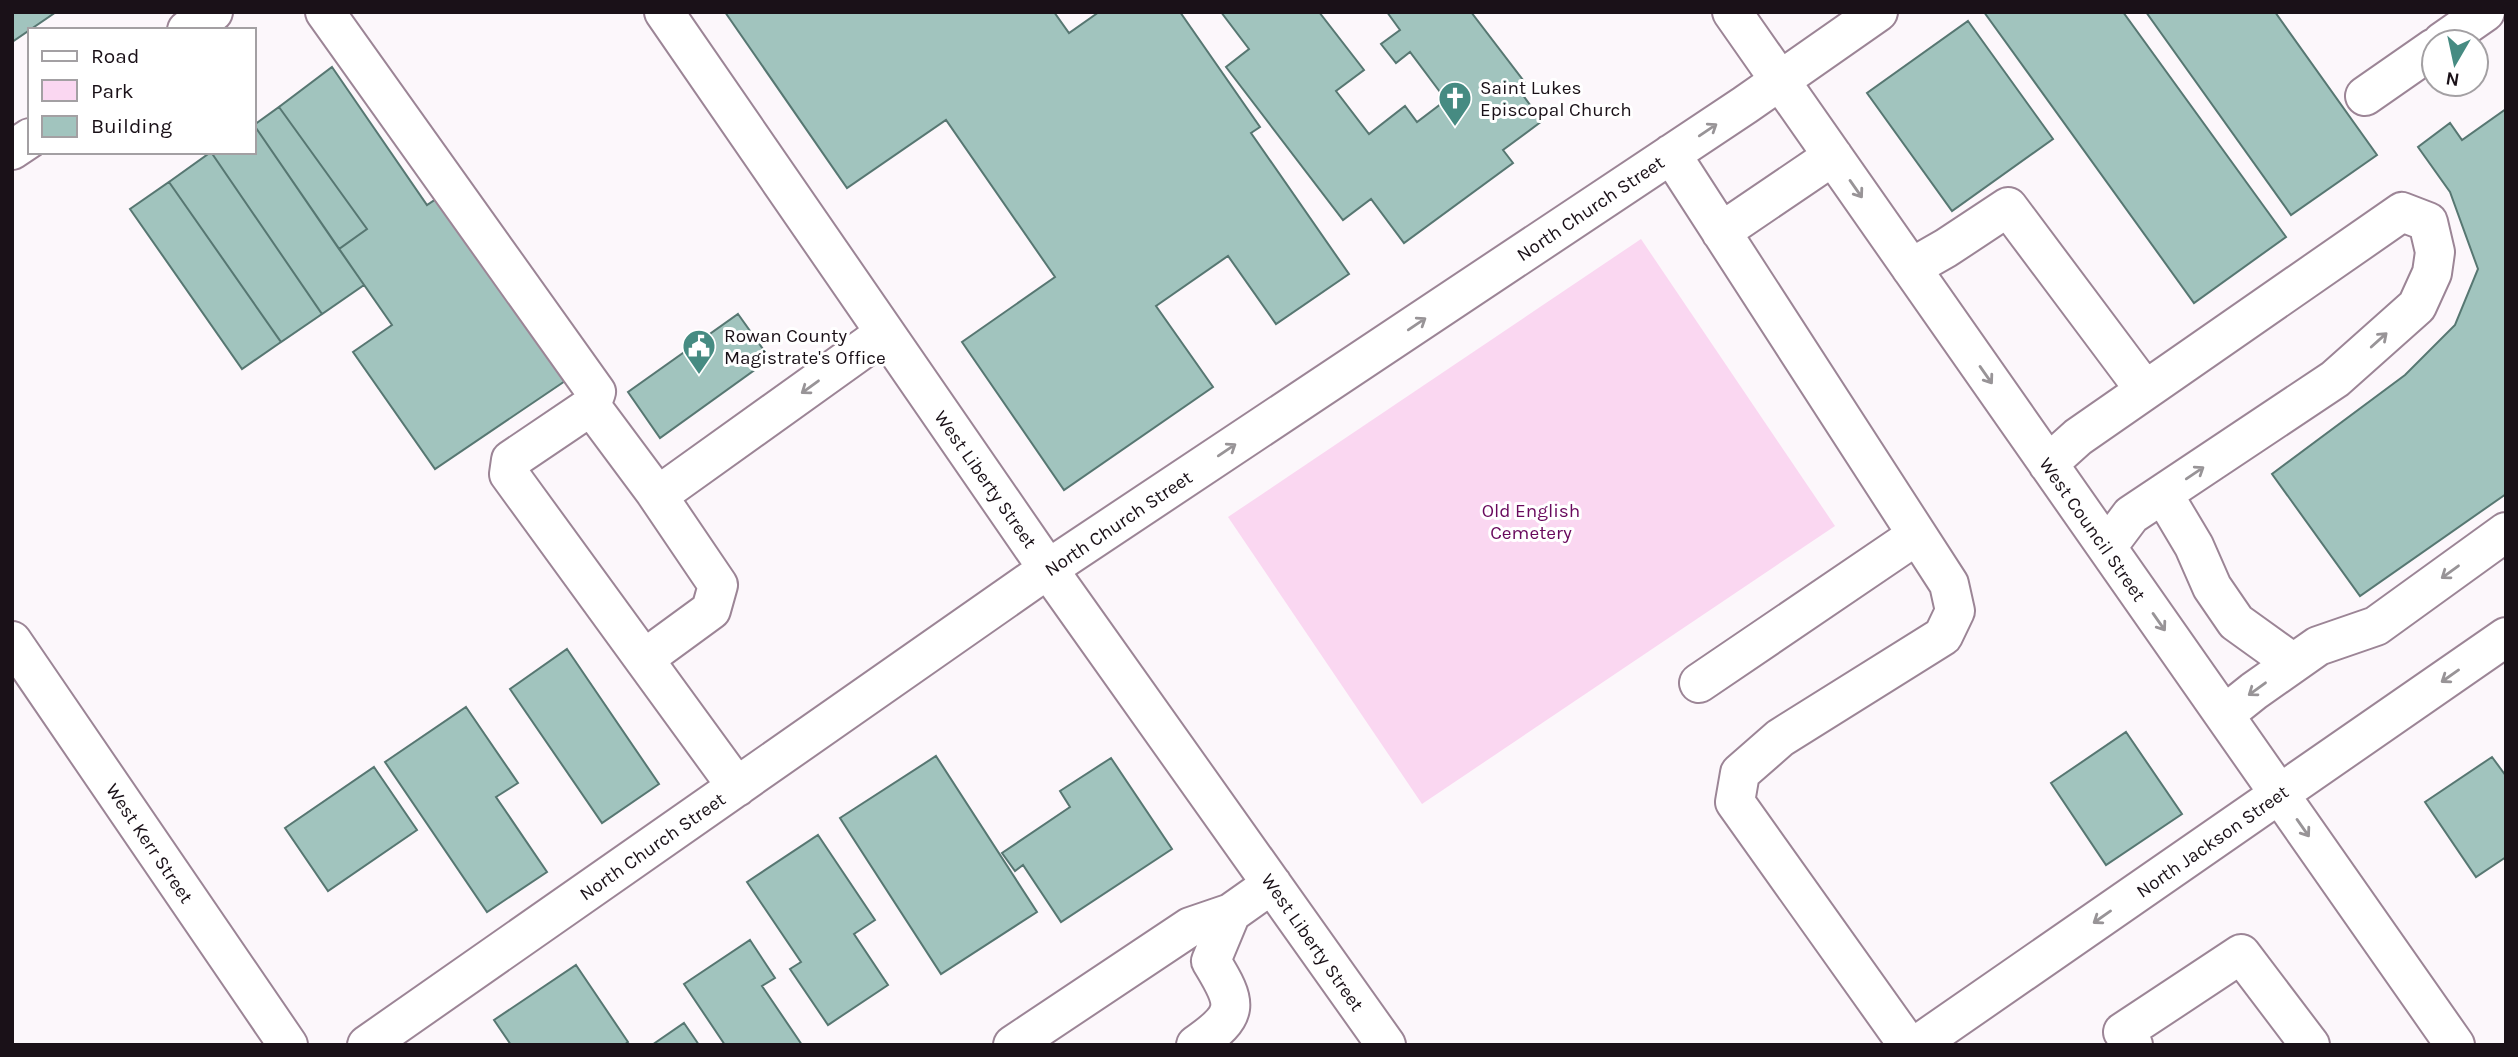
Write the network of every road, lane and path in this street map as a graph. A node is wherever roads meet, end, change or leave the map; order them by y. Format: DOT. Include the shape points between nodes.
graph roads {
  1 [pos="213,12"];
  2 [pos="325,12"];
  3 [pos="664,12"];
  4 [pos="1732,12"];
  5 [pos="1878,12"];
  6 [pos="2485,12"];
  7 [pos="190,28"];
  8 [pos="2462,28"];
  9 [pos="2420,58"];
  10 [pos="1780,81"];
  11 [pos="2365,96"];
  12 [pos="28,139"];
  13 [pos="12,150"];
  14 [pos="1671,154"];
  15 [pos="1833,156"];
  16 [pos="1721,232"];
  17 [pos="1911,268"];
  18 [pos="885,333"];
  19 [pos="2145,390"];
  20 [pos="590,406"];
  21 [pos="2048,464"];
  22 [pos="654,492"];
  23 [pos="2163,494"];
  24 [pos="2506,532"];
  25 [pos="1917,535"];
  26 [pos="2106,548"];
  27 [pos="1048,569"];
  28 [pos="2506,637"];
  29 [pos="12,641"];
  30 [pos="643,659"];
  31 [pos="2293,663"];
  32 [pos="1699,683"];
  33 [pos="2224,715"];
  34 [pos="737,787"];
  35 [pos="2280,794"];
  36 [pos="1272,884"];
  37 [pos="1231,913"];
  38 [pos="289,1045"];
  39 [pos="367,1045"];
  40 [pos="1013,1045"];
  41 [pos="1196,1045"];
  42 [pos="1386,1045"];
  43 [pos="1908,1045"];
  44 [pos="1917,1045"];
  45 [pos="2133,1045"];
  46 [pos="2310,1045"];
  47 [pos="2455,1045"];
  1 -- 7 [label="street"];
  2 -- 20 [label="street" via="596,392"];
  3 -- 18 [label="street, West Liberty Street"];
  4 -- 10 [label="street, West Council Street"];
  5 -- 10 [label="street, North Church Street"];
  6 -- 8 [label="street"];
  9 -- 11 [label="street"];
  14 -- 10 [label="street, North Church Street, one-way"];
  10 -- 15 [label="street, West Council Street"];
  12 -- 13 [label="street"];
  14 -- 16 [label="street"];
  27 -- 14 [label="street, North Church Street, one-way"];
  15 -- 16 [label="street"];
  15 -- 17 [label="street, West Council Street, one-way"];
  16 -- 25 [label="street"];
  17 -- 19 [label="street" via="2008,206"];
  17 -- 21 [label="street, West Council Street, one-way"];
  18 -- 22 [label="street, one-way" via="663,492"];
  18 -- 27 [label="street, West Liberty Street"];
  19 -- 21 [label="street"];
  23 -- 19 [label="street, one-way" via="2335,379 2417,306 2432,273 2435,252 2428,222 2402,212"];
  20 -- 22 [label="street"];
  20 -- 30 [label="street" via="511,460 509,474"];
  21 -- 26 [label="street, West Council Street"];
  22 -- 30 [label="street" via="718,585 711,610"];
  23 -- 26 [label="street" via="2131,515"];
  23 -- 31 [label="street" via="2212,587 2236,622"];
  24 -- 31 [label="street, one-way" via="2376,626 2318,646"];
  25 -- 32 [label="street"];
  25 -- 43 [label="street" via="1949,584 1955,611 1943,636 1780,737 1740,773 1735,802"];
  26 -- 33 [label="street, West Council Street, one-way"];
  27 -- 34 [label="street, North Church Street"];
  27 -- 36 [label="street, West Liberty Street"];
  28 -- 35 [label="street, North Jackson Street, one-way"];
  29 -- 38 [label="street, West Kerr Street"];
  30 -- 34 [label="street"];
  31 -- 33 [label="street, one-way"];
  33 -- 35 [label="street, West Council Street"];
  34 -- 39 [label="street, North Church Street"];
  35 -- 44 [label="street, North Jackson Street, one-way"];
  35 -- 47 [label="street, West Council Street, one-way"];
  36 -- 37 [label="street"];
  36 -- 42 [label="street, West Liberty Street"];
  37 -- 40 [label="street" via="1190,927"];
  37 -- 41 [label="street" via="1212,961 1230,991 1231,1008 1222,1027"];
  45 -- 46 [label="street" via="2123,1032 2241,954"];
}
